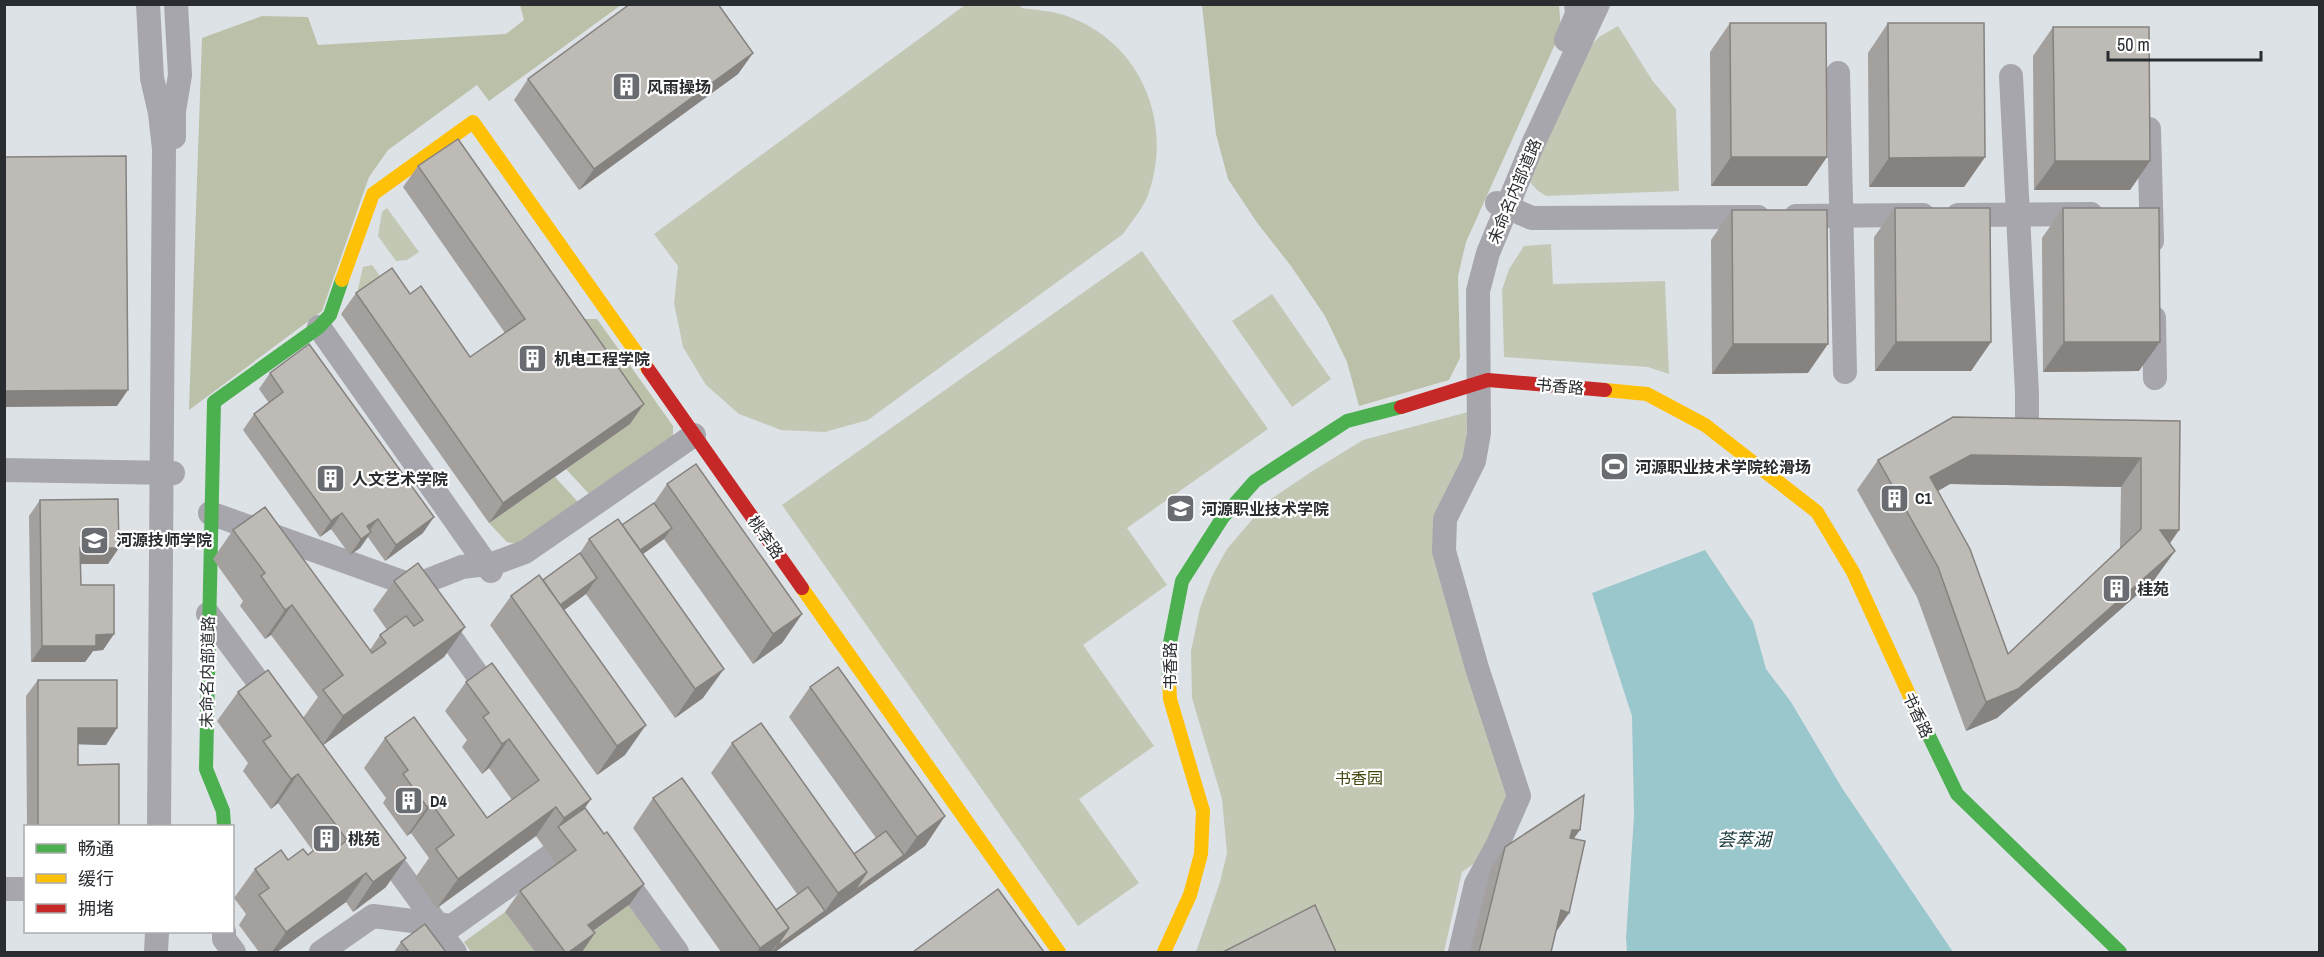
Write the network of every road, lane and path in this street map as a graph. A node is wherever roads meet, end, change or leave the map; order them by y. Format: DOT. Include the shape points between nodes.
graph roads {
  1 [pos="148,4"];
  2 [pos="176,4"];
  3 [pos="1576,4"];
  4 [pos="1598,4"];
  5 [pos="1838,74"];
  6 [pos="2011,76"];
  7 [pos="2148,109"];
  8 [pos="470,125"];
  9 [pos="1501,206"];
  10 [pos="2019,214"];
  11 [pos="2131,214"];
  12 [pos="1841,216"];
  13 [pos="2153,261"];
  14 [pos="2153,296"];
  15 [pos="319,327"];
  16 [pos="1845,372"];
  17 [pos="2155,378"];
  18 [pos="1476,390"];
  19 [pos="692,441"];
  20 [pos="2027,448"];
  21 [pos="4,470"];
  22 [pos="167,473"];
  23 [pos="210,513"];
  24 [pos="488,568"];
  25 [pos="420,588"];
  26 [pos="208,622"];
  27 [pos="512,717"];
  28 [pos="281,721"];
  29 [pos="159,825"];
  30 [pos="170,825"];
  31 [pos="225,825"];
  32 [pos="364,834"];
  33 [pos="553,860"];
  34 [pos="4,889"];
  35 [pos="24,890"];
  36 [pos="157,933"];
  37 [pos="169,933"];
  38 [pos="224,933"];
  39 [pos="440,935"];
  40 [pos="1038,942"];
  41 [pos="156,952"];
  42 [pos="168,952"];
  43 [pos="234,952"];
  44 [pos="321,952"];
  45 [pos="342,952"];
  46 [pos="677,952"];
  47 [pos="685,952"];
  48 [pos="1059,952"];
  49 [pos="1164,952"];
  50 [pos="1174,952"];
  51 [pos="1460,952"];
  52 [pos="2101,952"];
  53 [pos="2120,952"];
  1 -- 22 [label="street" via="152,78 164,149"];
  2 -- 22 [label="street" via="180,75 174,111"];
  3 -- 9 [label="street, 未命名内部道路" via="1577,14"];
  4 -- 9 [label="street, 未命名内部道路"];
  5 -- 12 [label="street"];
  6 -- 10 [label="street"];
  7 -- 11 [label="street"];
  8 -- 15 [label="street, 未命名内部道路" via="373,194 330,315"];
  8 -- 19 [label="street, 桃李路"];
  9 -- 12 [label="street" via="1532,219"];
  9 -- 18 [label="street, 未命名内部道路" via="1479,291"];
  10 -- 11 [label="street"];
  10 -- 12 [label="street"];
  10 -- 20 [label="street"];
  11 -- 13 [label="street"];
  12 -- 16 [label="street"];
  14 -- 17 [label="street"];
  15 -- 23 [label="street, 未命名内部道路" via="214,402"];
  15 -- 24 [label="street"];
  18 -- 49 [label="street, 书香路" via="1347,421 1255,481 1222,517 1182,581 1168,653 1170,699 1203,811 1201,854 1190,895"];
  18 -- 50 [label="street, 书香路" via="1352,427 1261,487 1209,553 1192,584 1175,655 1178,701 1211,812 1208,855 1197,900"];
  18 -- 51 [label="street, 未命名内部道路" via="1479,433 1474,461 1445,519 1444,551 1519,796 1476,884"];
  18 -- 52 [label="street, 书香路" via="1491,387 1642,404 1697,433 1808,519 1845,579 1920,751 1947,801"];
  18 -- 53 [label="street, 书香路" via="1488,380 1647,394 1705,425 1817,512 1853,572 1957,794"];
  19 -- 24 [label="street" via="525,552"];
  19 -- 40 [label="street, 桃李路"];
  21 -- 22 [label="street"];
  22 -- 29 [label="street"];
  22 -- 30 [label="street"];
  23 -- 25 [label="street"];
  23 -- 26 [label="street, 未命名内部道路"];
  24 -- 25 [label="street"];
  25 -- 27 [label="street"];
  26 -- 28 [label="street"];
  26 -- 31 [label="street, 未命名内部道路" via="206,770"];
  32 -- 39 [label="street"];
  33 -- 39 [label="street" via="456,936"];
  34 -- 35 [label="street"];
  36 -- 41 [label="street"];
  37 -- 42 [label="street"];
  38 -- 43 [label="street"];
  39 -- 44 [label="street" via="373,916"];
  39 -- 45 [label="street" via="379,926"];
  40 -- 48 [label="street, 桃李路"];
  46 -- 47 [label="street" via="611,854"];
}
